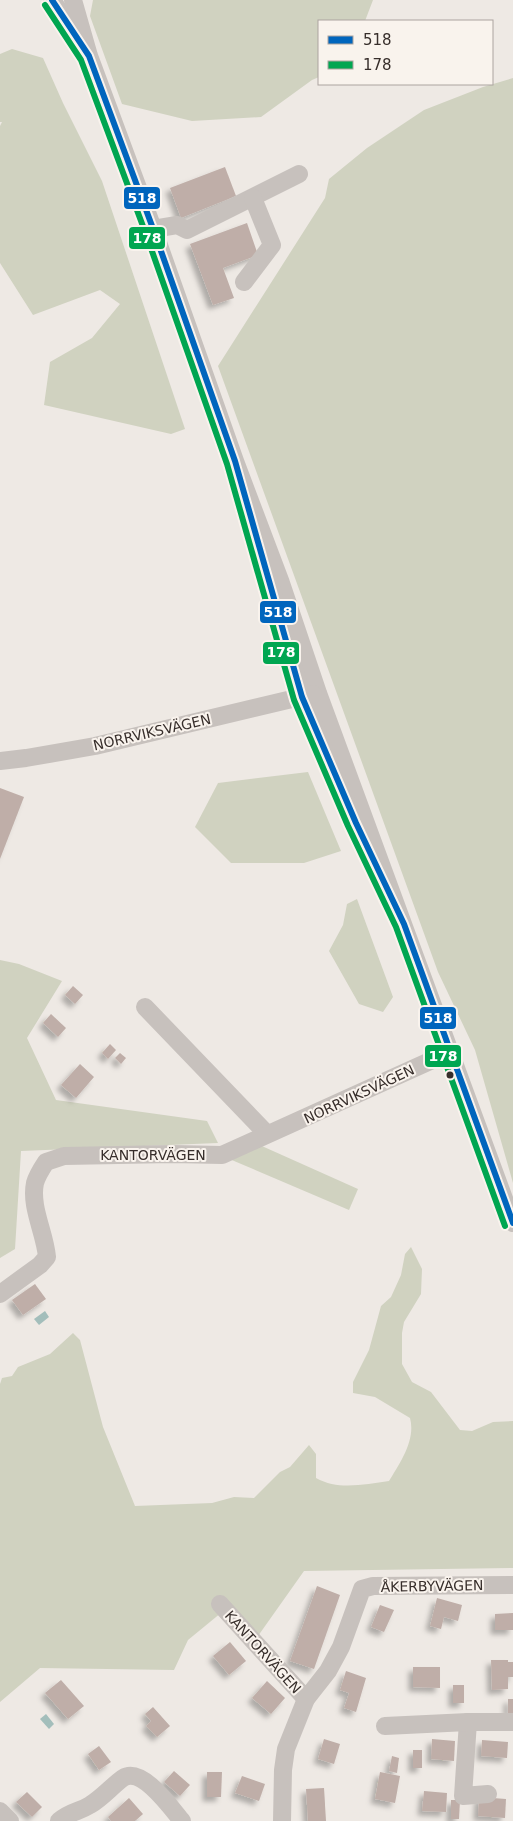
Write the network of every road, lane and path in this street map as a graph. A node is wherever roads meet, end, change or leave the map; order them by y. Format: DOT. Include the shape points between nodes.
graph roads {
  1 [pos="52,0"];
  2 [pos="73,0"];
  3 [pos="90,56"];
  4 [pos="299,174"];
  5 [pos="253,198"];
  6 [pos="153,229"];
  7 [pos="244,282"];
  8 [pos="235,461"];
  9 [pos="281,583"];
  10 [pos="310,695"];
  11 [pos="0,760"];
  12 [pos="351,781"];
  13 [pos="404,924"];
  14 [pos="145,1007"];
  15 [pos="450,1052"];
  16 [pos="266,1134"];
  17 [pos="513,1223"];
  18 [pos="0,1294"];
  19 [pos="513,1585"];
  20 [pos="220,1604"];
  21 [pos="306,1699"];
  22 [pos="468,1722"];
  23 [pos="513,1722"];
  24 [pos="384,1726"];
  25 [pos="488,1794"];
  26 [pos="0,1811"];
  27 [pos="64,1817"];
  28 [pos="10,1821"];
  29 [pos="182,1821"];
  30 [pos="282,1821"];
  1 -- 3 [label="street"];
  2 -- 3 [label="street"];
  3 -- 6 [label="street"];
  4 -- 5 [label="street"];
  5 -- 6 [label="street" via="187,230 177,225"];
  5 -- 7 [label="street" via="272,246"];
  6 -- 8 [label="street"];
  8 -- 9 [label="street"];
  8 -- 10 [label="street"];
  9 -- 10 [label="street"];
  9 -- 12 [label="street" via="305,634 327,695"];
  10 -- 11 [label="street, NORRVIKSVÄGEN" via="95,746"];
  10 -- 12 [label="street"];
  10 -- 13 [label="street" via="356,823"];
  12 -- 13 [label="street"];
  13 -- 15 [label="street"];
  14 -- 16 [label="street"];
  15 -- 16 [label="street, NORRVIKSVÄGEN"];
  15 -- 17 [label="street"];
  16 -- 18 [label="street, KANTORVÄGEN" via="222,1155 64,1156 46,1162 35,1182 34,1195 47,1257"];
  19 -- 21 [label="street, ÅKERBYVÄGEN" via="362,1588 341,1647 328,1671"];
  20 -- 21 [label="street, KANTORVÄGEN"];
  21 -- 30 [label="street, ÅKERBYVÄGEN" via="286,1749"];
  22 -- 23 [label="street"];
  22 -- 24 [label="street"];
  22 -- 25 [label="street" via="463,1796"];
  26 -- 28 [label="street"];
  27 -- 29 [label="street" via="89,1806 125,1777 133,1775 145,1780"];
}
